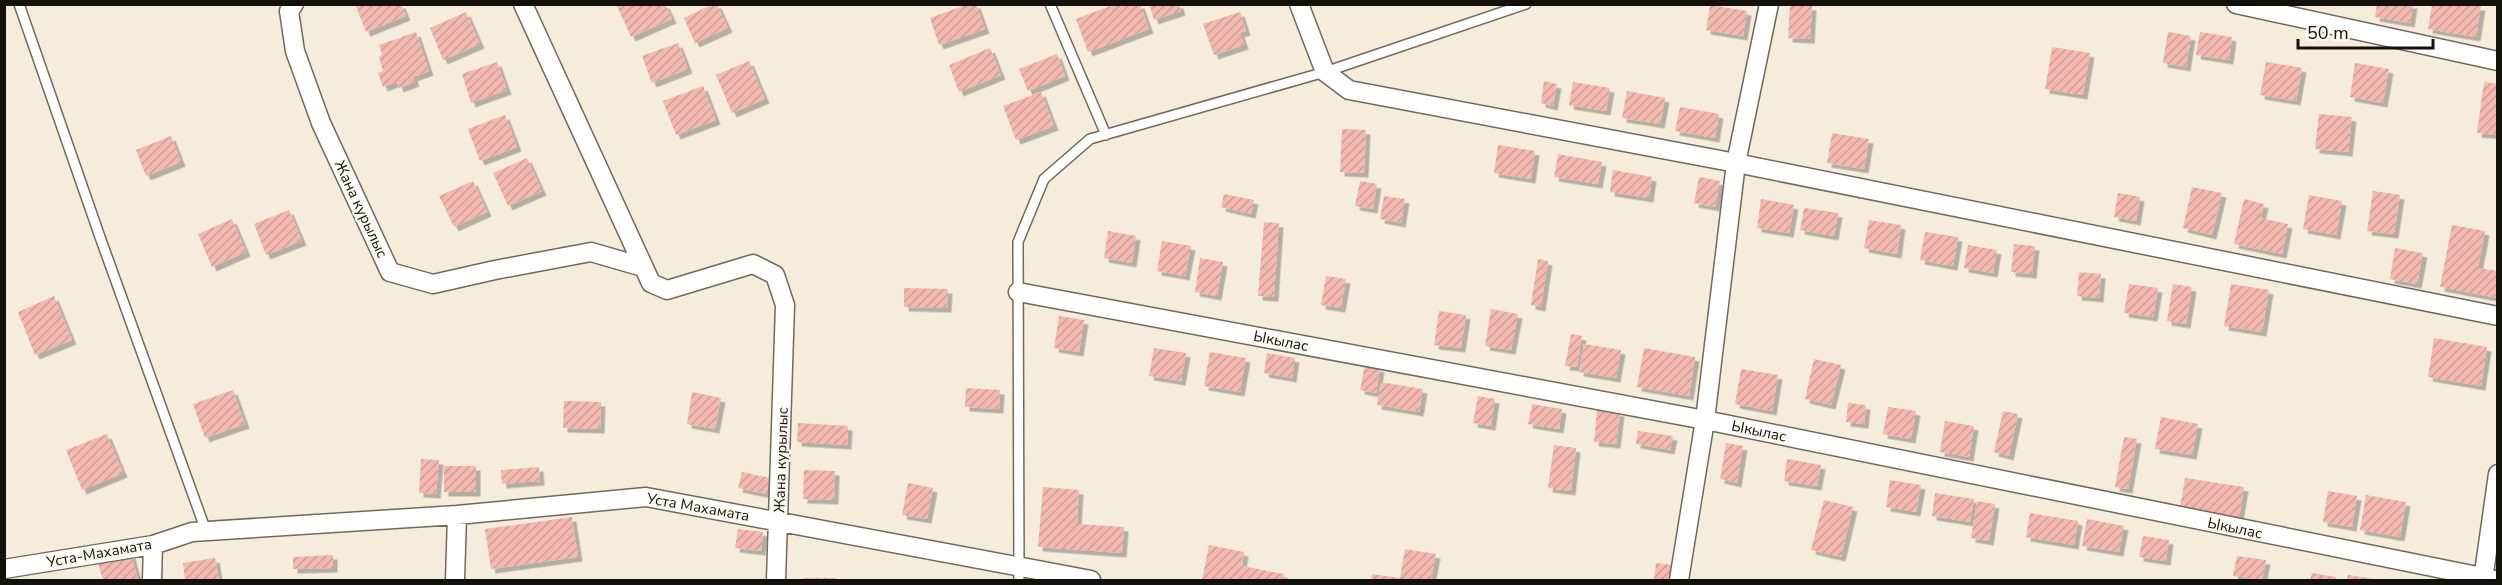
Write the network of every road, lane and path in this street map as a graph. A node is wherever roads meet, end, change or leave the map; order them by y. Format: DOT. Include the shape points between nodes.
graph roads {
  1 [pos="19,4"];
  2 [pos="294,4"];
  3 [pos="523,4"];
  4 [pos="1050,4"];
  5 [pos="1299,4"];
  6 [pos="1526,4"];
  7 [pos="1769,4"];
  8 [pos="2236,4"];
  9 [pos="2498,61"];
  10 [pos="1325,72"];
  11 [pos="1106,135"];
  12 [pos="1736,163"];
  13 [pos="643,267"];
  14 [pos="1018,292"];
  15 [pos="2498,316"];
  16 [pos="1705,420"];
  17 [pos="2498,474"];
  18 [pos="457,514"];
  19 [pos="779,522"];
  20 [pos="199,531"];
  21 [pos="153,545"];
  22 [pos="4,568"];
  23 [pos="1020,574"];
  24 [pos="152,580"];
  25 [pos="455,580"];
  26 [pos="776,580"];
  27 [pos="1091,580"];
  28 [pos="1679,580"];
  29 [pos="2488,580"];
  1 -- 20 [label="lane"];
  2 -- 13 [label="street, Жана курылыс" via="289,11 295,51 321,123 390,272 433,284 591,252"];
  3 -- 13 [label="street, Жана курылыс"];
  4 -- 11 [label="lane"];
  5 -- 10 [label="street"];
  6 -- 10 [label="lane"];
  7 -- 12 [label="street"];
  8 -- 9 [label="street"];
  10 -- 11 [label="lane"];
  10 -- 12 [label="street" via="1349,90 1416,105"];
  11 -- 14 [label="lane" via="1090,140 1044,179 1018,242"];
  12 -- 15 [label="street"];
  12 -- 16 [label="street"];
  13 -- 19 [label="street, Жана курылыс" via="651,283 667,290 753,264 775,275 785,305"];
  14 -- 16 [label="street, Ыкылас"];
  14 -- 23 [label="lane"];
  16 -- 28 [label="street"];
  16 -- 29 [label="street, Ыкылас"];
  17 -- 29 [label="street"];
  18 -- 19 [label="street, Уста Махамата" via="646,497"];
  18 -- 20 [label="street, Уста Махамата"];
  18 -- 25 [label="street"];
  19 -- 23 [label="street, Уста Махамата"];
  19 -- 26 [label="street, Жана курылыс"];
  20 -- 21 [label="street, Уста-Махамата"];
  21 -- 22 [label="street, Уста-Махамата"];
  21 -- 24 [label="street"];
  23 -- 27 [label="street, Уста Махамата"];
}
